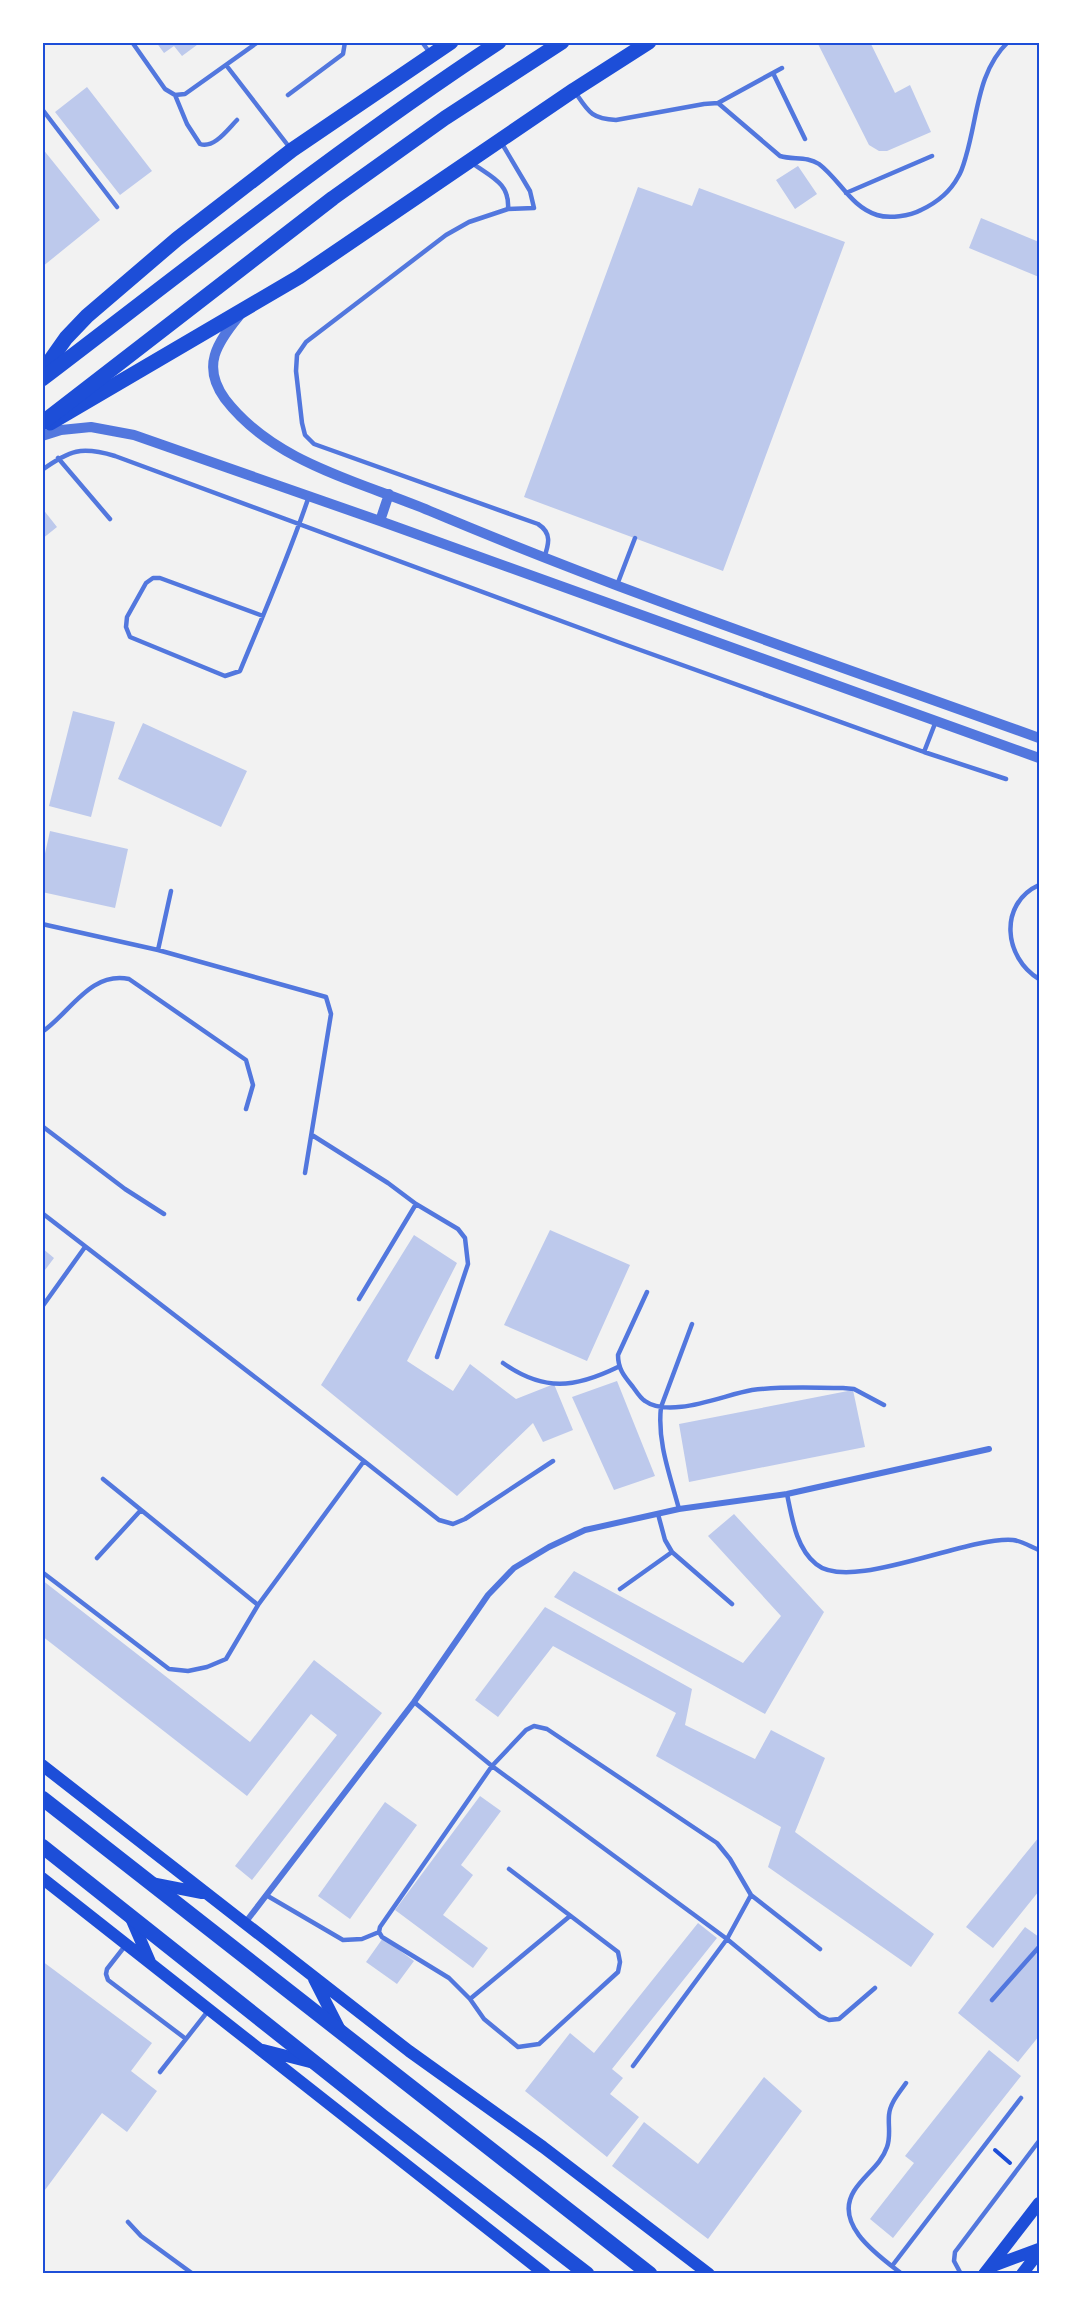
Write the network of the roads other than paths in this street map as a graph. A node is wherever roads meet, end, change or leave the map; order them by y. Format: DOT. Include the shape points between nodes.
graph roads {
  1 [pos="132,42"];
  2 [pos="258,42"];
  3 [pos="345,42"];
  4 [pos="422,42"];
  5 [pos="499,42"];
  6 [pos="562,42"];
  7 [pos="649,42"];
  8 [pos="1008,42"];
  9 [pos="448,43"];
  10 [pos="432,55"];
  11 [pos="226,65"];
  12 [pos="782,68"];
  13 [pos="773,73"];
  14 [pos="574,90"];
  15 [pos="175,95"];
  16 [pos="288,95"];
  17 [pos="718,103"];
  18 [pos="42,108"];
  19 [pos="237,120"];
  20 [pos="805,139"];
  21 [pos="500,140"];
  22 [pos="292,150"];
  23 [pos="932,156"];
  24 [pos="470,162"];
  25 [pos="846,193"];
  26 [pos="117,207"];
  27 [pos="508,209"];
  28 [pos="241,312"];
  29 [pos="42,372"];
  30 [pos="42,379"];
  31 [pos="42,423"];
  32 [pos="42,428"];
  33 [pos="42,436"];
  34 [pos="58,458"];
  35 [pos="42,470"];
  36 [pos="389,494"];
  37 [pos="309,496"];
  38 [pos="110,519"];
  39 [pos="380,521"];
  40 [pos="300,524"];
  41 [pos="635,538"];
  42 [pos="544,559"];
  43 [pos="617,585"];
  44 [pos="263,616"];
  45 [pos="936,721"];
  46 [pos="1039,738"];
  47 [pos="924,752"];
  48 [pos="1039,758"];
  49 [pos="1006,779"];
  50 [pos="1039,885"];
  51 [pos="171,891"];
  52 [pos="42,924"];
  53 [pos="158,950"];
  54 [pos="1039,979"];
  55 [pos="42,1032"];
  56 [pos="246,1109"];
  57 [pos="42,1126"];
  58 [pos="312,1135"];
  59 [pos="304,1173"];
  60 [pos="416,1204"];
  61 [pos="42,1214"];
  62 [pos="164,1214"];
  63 [pos="85,1247"];
  64 [pos="647,1292"];
  65 [pos="359,1299"];
  66 [pos="42,1307"];
  67 [pos="692,1324"];
  68 [pos="437,1358"];
  69 [pos="503,1363"];
  70 [pos="618,1366"];
  71 [pos="884,1405"];
  72 [pos="661,1407"];
  73 [pos="989,1449"];
  74 [pos="364,1461"];
  75 [pos="553,1461"];
  76 [pos="103,1479"];
  77 [pos="787,1494"];
  78 [pos="679,1509"];
  79 [pos="141,1510"];
  80 [pos="658,1514"];
  81 [pos="1039,1550"];
  82 [pos="672,1552"];
  83 [pos="97,1558"];
  84 [pos="42,1572"];
  85 [pos="621,1589"];
  86 [pos="732,1604"];
  87 [pos="258,1605"];
  88 [pos="414,1702"];
  89 [pos="42,1766"];
  90 [pos="492,1766"];
  91 [pos="42,1798"];
  92 [pos="42,1846"];
  93 [pos="509,1869"];
  94 [pos="42,1878"];
  95 [pos="149,1882"];
  96 [pos="206,1893"];
  97 [pos="266,1895"];
  98 [pos="751,1895"];
  99 [pos="130,1916"];
  100 [pos="570,1916"];
  101 [pos="245,1923"];
  102 [pos="379,1932"];
  103 [pos="727,1939"];
  104 [pos="126,1944"];
  105 [pos="1039,1947"];
  106 [pos="820,1949"];
  107 [pos="151,1964"];
  108 [pos="313,1976"];
  109 [pos="875,1988"];
  110 [pos="470,1999"];
  111 [pos="992,2000"];
  112 [pos="209,2010"];
  113 [pos="340,2032"];
  114 [pos="186,2039"];
  115 [pos="259,2049"];
  116 [pos="315,2063"];
  117 [pos="633,2066"];
  118 [pos="160,2072"];
  119 [pos="906,2083"];
  120 [pos="1021,2098"];
  121 [pos="1039,2141"];
  122 [pos="1039,2202"];
  123 [pos="128,2222"];
  124 [pos="1039,2251"];
  125 [pos="892,2266"];
  126 [pos="987,2271"];
  127 [pos="191,2273"];
  128 [pos="545,2274"];
  129 [pos="587,2274"];
  130 [pos="650,2274"];
  131 [pos="709,2274"];
  132 [pos="902,2274"];
  133 [pos="960,2274"];
  134 [pos="1022,2274"];
  1 -- 15 [label="lane" via="165,89"];
  2 -- 11 [label="lane"];
  3 -- 16 [label="lane" via="343,54"];
  4 -- 10 [label="lane"];
  5 -- 30 [label="main road" via="344,149"];
  6 -- 31 [label="main road" via="445,118 333,198"];
  7 -- 14 [label="main road"];
  8 -- 25 [label="lane" via="996,54 981,87 960,176 950,190 930,206 899,216 878,216 857,206"];
  9 -- 10 [label="main road"];
  10 -- 22 [label="main road"];
  11 -- 15 [label="lane" via="185,94"];
  11 -- 22 [label="lane"];
  12 -- 13 [label="lane"];
  13 -- 17 [label="lane"];
  13 -- 20 [label="lane"];
  14 -- 17 [label="lane" via="590,113 601,119 616,120"];
  14 -- 21 [label="main road"];
  15 -- 19 [label="lane" via="200,144 212,144"];
  17 -- 25 [label="lane" via="780,156 818,164"];
  18 -- 26 [label="lane"];
  21 -- 24 [label="main road"];
  21 -- 27 [label="lane" via="530,191 534,208"];
  22 -- 29 [label="main road" via="177,239 87,316"];
  23 -- 25 [label="lane"];
  24 -- 27 [label="lane" via="504,186"];
  24 -- 28 [label="main road"];
  27 -- 42 [label="lane" via="469,222 446,235 306,342 297,355 296,371 302,423 305,435 314,444 538,524 548,535"];
  28 -- 32 [label="main road"];
  28 -- 36 [label="street" via="214,353 216,384 225,398 285,451 311,465"];
  33 -- 37 [label="street" via="91,427 134,435"];
  34 -- 35 [label="lane"];
  34 -- 38 [label="lane"];
  34 -- 40 [label="lane" via="75,450 94,450"];
  36 -- 39 [label="street"];
  36 -- 42 [label="street"];
  37 -- 39 [label="street"];
  37 -- 40 [label="lane"];
  39 -- 45 [label="street"];
  40 -- 44 [label="lane"];
  40 -- 47 [label="lane"];
  41 -- 43 [label="lane"];
  42 -- 43 [label="street"];
  43 -- 46 [label="street"];
  44 -- 44 [label="lane" via="240,671 225,676 130,637 126,627 127,617 146,583 153,578"];
  45 -- 47 [label="lane"];
  45 -- 48 [label="street"];
  47 -- 49 [label="lane"];
  50 -- 54 [label="lane" via="1017,905 1010,929 1015,954"];
  51 -- 53 [label="lane"];
  52 -- 53 [label="lane"];
  53 -- 58 [label="lane" via="326,997 331,1014"];
  55 -- 56 [label="lane" via="95,983 117,977 129,979 246,1060 254,1085"];
  57 -- 62 [label="lane"];
  58 -- 59 [label="lane"];
  58 -- 60 [label="lane"];
  60 -- 65 [label="lane"];
  60 -- 68 [label="lane" via="458,1229 465,1238 468,1256"];
  61 -- 63 [label="lane"];
  63 -- 66 [label="lane"];
  63 -- 74 [label="lane"];
  64 -- 70 [label="lane" via="618,1355"];
  67 -- 72 [label="lane"];
  69 -- 70 [label="lane" via="537,1382 564,1383 599,1376"];
  70 -- 72 [label="lane" via="645,1401"];
  71 -- 72 [label="lane" via="854,1389 773,1388 679,1408"];
  72 -- 78 [label="lane" via="660,1437"];
  73 -- 77 [label="street"];
  74 -- 75 [label="lane" via="439,1520 453,1524"];
  74 -- 87 [label="lane"];
  76 -- 79 [label="lane"];
  77 -- 78 [label="street"];
  77 -- 81 [label="lane" via="801,1546 817,1566 837,1572 886,1569 994,1540 1016,1540"];
  78 -- 80 [label="street"];
  79 -- 83 [label="lane"];
  79 -- 87 [label="lane"];
  80 -- 82 [label="lane"];
  80 -- 88 [label="street" via="585,1530 514,1569 488,1595"];
  82 -- 85 [label="lane"];
  82 -- 86 [label="lane"];
  84 -- 87 [label="lane" via="169,1669 188,1671 226,1659"];
  88 -- 90 [label="lane"];
  88 -- 97 [label="street"];
  89 -- 96 [label="main road"];
  90 -- 98 [label="lane" via="526,1730 534,1726 547,1729 717,1843"];
  90 -- 102 [label="lane"];
  90 -- 103 [label="lane"];
  91 -- 95 [label="main road"];
  92 -- 99 [label="main road"];
  93 -- 100 [label="lane"];
  94 -- 104 [label="main road"];
  95 -- 96 [label="main road"];
  95 -- 113 [label="main road"];
  96 -- 101 [label="main road"];
  97 -- 101 [label="street"];
  97 -- 102 [label="lane" via="343,1941"];
  98 -- 103 [label="lane"];
  98 -- 106 [label="lane"];
  99 -- 107 [label="main road"];
  99 -- 116 [label="main road"];
  100 -- 110 [label="lane"];
  100 -- 110 [label="lane" via="618,1952 618,1972 539,2044 518,2047 484,2019"];
  101 -- 108 [label="main road"];
  102 -- 110 [label="lane" via="449,1978"];
  103 -- 109 [label="lane" via="829,2020 839,2019"];
  103 -- 117 [label="lane"];
  104 -- 107 [label="main road"];
  104 -- 114 [label="lane" via="107,1969 108,1980"];
  105 -- 111 [label="lane"];
  107 -- 112 [label="main road"];
  108 -- 113 [label="main road"];
  108 -- 131 [label="main road"];
  112 -- 114 [label="lane"];
  112 -- 115 [label="main road"];
  113 -- 130 [label="main road"];
  114 -- 118 [label="lane"];
  115 -- 116 [label="main road"];
  115 -- 128 [label="main road"];
  116 -- 129 [label="main road"];
  119 -- 125 [label="lane" via="890,2106 888,2145 882,2158 849,2202 856,2232"];
  120 -- 125 [label="lane"];
  121 -- 133 [label="lane" via="955,2252"];
  122 -- 126 [label="main road"];
  123 -- 127 [label="lane"];
  124 -- 126 [label="main road"];
  124 -- 134 [label="main road"];
  125 -- 132 [label="lane"];
}
